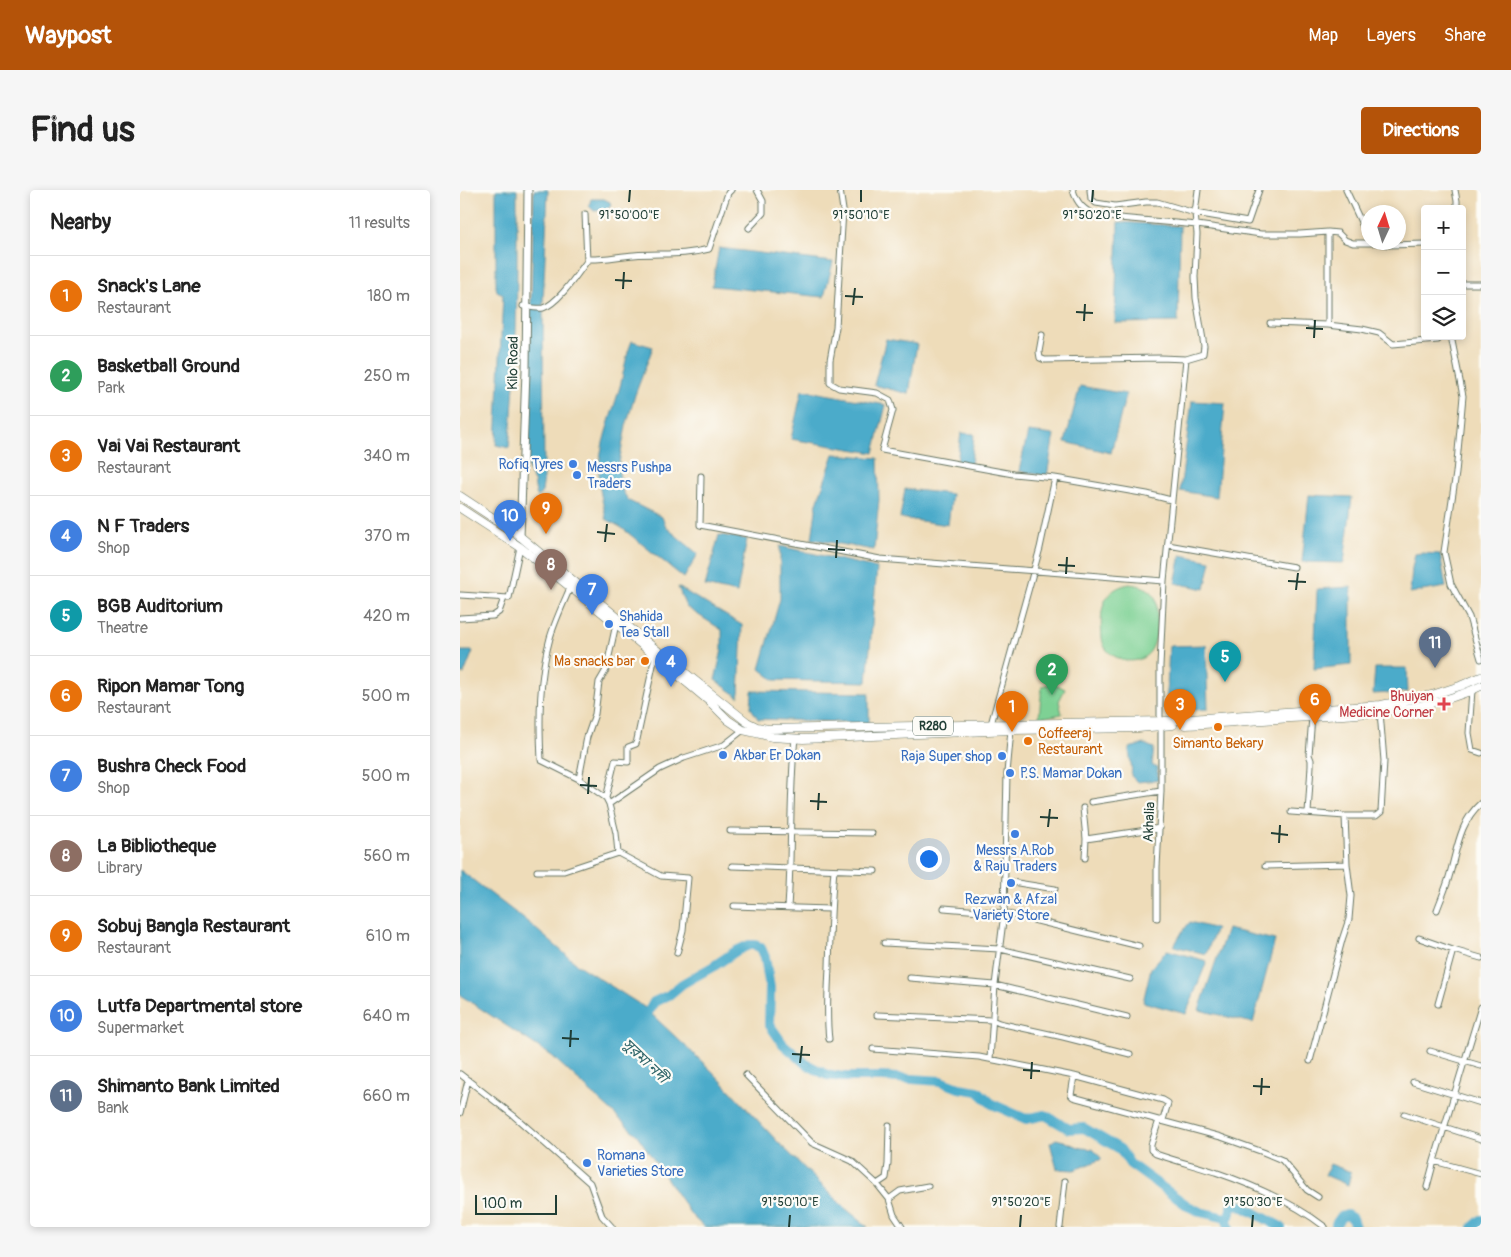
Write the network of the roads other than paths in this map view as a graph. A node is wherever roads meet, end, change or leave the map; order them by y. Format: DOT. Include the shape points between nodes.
graph roads {
  1 [pos="524,190"];
  2 [pos="528,190"];
  3 [pos="731,190"];
  4 [pos="758,190"];
  5 [pos="840,190"];
  6 [pos="1074,190"];
  7 [pos="1090,190"];
  8 [pos="1198,190"];
  9 [pos="1259,190"];
  10 [pos="1346,190"];
  11 [pos="1455,190"];
  12 [pos="1458,205"];
  13 [pos="1195,213"];
  14 [pos="585,214"];
  15 [pos="1361,222"];
  16 [pos="1197,225"];
  17 [pos="749,228"];
  18 [pos="1328,232"];
  19 [pos="1361,243"];
  20 [pos="1421,244"];
  21 [pos="1406,245"];
  22 [pos="587,259"];
  23 [pos="1466,284"];
  24 [pos="1481,284"];
  25 [pos="525,307"];
  26 [pos="1270,323"];
  27 [pos="1328,325"];
  28 [pos="1042,335"];
  29 [pos="1438,340"];
  30 [pos="1452,340"];
  31 [pos="1186,359"];
  32 [pos="701,476"];
  33 [pos="1055,478"];
  34 [pos="460,496"];
  35 [pos="1171,500"];
  36 [pos="460,508"];
  37 [pos="518,535"];
  38 [pos="1168,545"];
  39 [pos="520,547"];
  40 [pos="1294,567"];
  41 [pos="1034,570"];
  42 [pos="1164,581"];
  43 [pos="570,588"];
  44 [pos="460,595"];
  45 [pos="504,598"];
  46 [pos="460,618"];
  47 [pos="616,624"];
  48 [pos="655,656"];
  49 [pos="1481,659"];
  50 [pos="1481,677"];
  51 [pos="1481,686"];
  52 [pos="1472,690"];
  53 [pos="1380,712"];
  54 [pos="1312,717"];
  55 [pos="992,724"];
  56 [pos="1161,724"];
  57 [pos="743,730"];
  58 [pos="1011,730"];
  59 [pos="795,738"];
  60 [pos="1481,753"];
  61 [pos="579,779"];
  62 [pos="1162,791"];
  63 [pos="606,798"];
  64 [pos="1091,802"];
  65 [pos="1481,803"];
  66 [pos="609,804"];
  67 [pos="1083,808"];
  68 [pos="1291,812"];
  69 [pos="1308,813"];
  70 [pos="1345,816"];
  71 [pos="1160,828"];
  72 [pos="730,831"];
  73 [pos="792,832"];
  74 [pos="872,833"];
  75 [pos="1086,839"];
  76 [pos="618,853"];
  77 [pos="1085,858"];
  78 [pos="1347,864"];
  79 [pos="732,866"];
  80 [pos="1264,866"];
  81 [pos="791,869"];
  82 [pos="834,870"];
  83 [pos="537,871"];
  84 [pos="874,871"];
  85 [pos="1005,881"];
  86 [pos="1055,889"];
  87 [pos="734,906"];
  88 [pos="788,907"];
  89 [pos="944,908"];
  90 [pos="830,909"];
  91 [pos="1437,910"];
  92 [pos="1004,913"];
  93 [pos="1157,918"];
  94 [pos="1419,938"];
  95 [pos="884,943"];
  96 [pos="1139,946"];
  97 [pos="1000,949"];
  98 [pos="1453,950"];
  99 [pos="677,953"];
  100 [pos="1481,958"];
  101 [pos="910,978"];
  102 [pos="1130,979"];
  103 [pos="995,986"];
  104 [pos="1438,1004"];
  105 [pos="1481,1007"];
  106 [pos="877,1015"];
  107 [pos="1127,1017"];
  108 [pos="992,1020"];
  109 [pos="1474,1029"];
  110 [pos="1481,1031"];
  111 [pos="829,1039"];
  112 [pos="873,1049"];
  113 [pos="1430,1051"];
  114 [pos="1130,1054"];
  115 [pos="990,1059"];
  116 [pos="1310,1061"];
  117 [pos="1464,1061"];
  118 [pos="1481,1066"];
  119 [pos="460,1074"];
  120 [pos="746,1075"];
  121 [pos="1074,1076"];
  122 [pos="468,1080"];
  123 [pos="1413,1082"];
  124 [pos="1454,1095"];
  125 [pos="1481,1103"];
  126 [pos="460,1113"];
  127 [pos="1404,1114"];
  128 [pos="1161,1120"];
  129 [pos="889,1126"];
  130 [pos="1444,1127"];
  131 [pos="1481,1138"];
  132 [pos="1434,1160"];
  133 [pos="1481,1174"];
  134 [pos="1064,1181"];
  135 [pos="877,1184"];
  136 [pos="928,1186"];
  137 [pos="1427,1187"];
  138 [pos="1318,1197"];
  139 [pos="889,1199"];
  140 [pos="612,1227"];
  141 [pos="902,1227"];
  142 [pos="1060,1227"];
  143 [pos="1325,1227"];
  1 -- 25 [label="street, Kilo Road"];
  2 -- 25 [label="street, Kilo Road"];
  3 -- 22 [label="street" via="709,248 676,255 641,254"];
  4 -- 17 [label="street" via="763,201 763,213"];
  5 -- 33 [label="street" via="843,210 830,383 839,388 877,393 890,400 893,410 882,450 1013,474"];
  6 -- 16 [label="street" via="1084,210 1096,216"];
  7 -- 13 [label="street" via="1091,199 1107,206 1157,202"];
  8 -- 13 [label="street"];
  9 -- 13 [label="street" via="1248,222"];
  10 -- 15 [label="street"];
  11 -- 12 [label="street"];
  13 -- 16 [label="street"];
  14 -- 22 [label="street"];
  16 -- 18 [label="street" via="1261,234"];
  16 -- 31 [label="street" via="1196,298 1204,346 1203,354"];
  18 -- 19 [label="street" via="1338,233 1353,243"];
  18 -- 27 [label="street"];
  20 -- 21 [label="street"];
  22 -- 25 [label="street" via="553,302 542,308"];
  23 -- 24 [label="street"];
  25 -- 37 [label="street, Kilo Road"];
  26 -- 27 [label="street"];
  27 -- 29 [label="street" via="1379,333 1392,344"];
  28 -- 31 [label="street" via="1039,352 1040,358 1045,360"];
  30 -- 49 [label="street" via="1463,396 1444,552 1451,584 1470,617"];
  31 -- 35 [label="street, Akhalia"];
  32 -- 41 [label="street" via="700,525 880,559"];
  33 -- 35 [label="street"];
  33 -- 41 [label="street"];
  34 -- 37 [label="main road, R280"];
  35 -- 38 [label="street, Akhalia"];
  36 -- 39 [label="main road, R280"];
  37 -- 55 [label="main road, R280" via="659,652 757,727 820,729"];
  38 -- 40 [label="street"];
  38 -- 42 [label="street, Akhalia"];
  39 -- 43 [label="main road, R280"];
  39 -- 45 [label="street" via="509,598"];
  41 -- 42 [label="street"];
  41 -- 55 [label="street"];
  42 -- 56 [label="street, Akhalia"];
  43 -- 47 [label="main road, R280"];
  43 -- 61 [label="street" via="550,638 539,726 541,760"];
  44 -- 45 [label="street"];
  45 -- 46 [label="street" via="499,612 493,616"];
  47 -- 48 [label="main road, R280"];
  47 -- 61 [label="street" via="606,670 599,682 595,714"];
  48 -- 57 [label="main road, R280"];
  48 -- 63 [label="street" via="636,744 628,747 628,762 615,761"];
  50 -- 56 [label="main road, R280" via="1432,695 1380,705"];
  51 -- 52 [label="main road, R280"];
  52 -- 53 [label="main road, R280" via="1432,703"];
  52 -- 60 [label="street" via="1469,733 1472,750"];
  53 -- 54 [label="main road, R280"];
  53 -- 70 [label="street" via="1384,761 1381,812 1376,816"];
  54 -- 56 [label="main road, R280"];
  54 -- 69 [label="street"];
  55 -- 56 [label="main road, R280"];
  56 -- 58 [label="main road, R280"];
  56 -- 62 [label="street, Akhalia"];
  57 -- 59 [label="main road, R280"];
  57 -- 66 [label="street" via="724,745 660,769"];
  58 -- 59 [label="main road, R280"];
  58 -- 85 [label="street"];
  59 -- 73 [label="street" via="790,793"];
  61 -- 63 [label="street"];
  62 -- 64 [label="street"];
  62 -- 71 [label="street, Akhalia"];
  63 -- 66 [label="street"];
  65 -- 91 [label="street" via="1473,810 1462,830"];
  66 -- 76 [label="street"];
  67 -- 75 [label="street"];
  68 -- 69 [label="street"];
  69 -- 70 [label="street"];
  70 -- 78 [label="street"];
  71 -- 75 [label="street"];
  71 -- 93 [label="street, Akhalia"];
  72 -- 73 [label="street"];
  73 -- 74 [label="street"];
  73 -- 81 [label="street"];
  75 -- 77 [label="street"];
  76 -- 83 [label="street" via="564,871"];
  76 -- 99 [label="street" via="661,876 688,878 683,930"];
  78 -- 80 [label="street"];
  78 -- 116 [label="street" via="1350,919"];
  79 -- 81 [label="street"];
  81 -- 82 [label="street"];
  81 -- 88 [label="street"];
  82 -- 84 [label="street"];
  82 -- 90 [label="street"];
  85 -- 86 [label="street"];
  85 -- 92 [label="street"];
  87 -- 88 [label="street"];
  88 -- 90 [label="street"];
  89 -- 92 [label="street"];
  90 -- 111 [label="street"];
  92 -- 96 [label="street"];
  92 -- 97 [label="street"];
  94 -- 98 [label="street"];
  95 -- 97 [label="street"];
  97 -- 102 [label="street"];
  97 -- 103 [label="street"];
  98 -- 100 [label="street"];
  98 -- 104 [label="street"];
  101 -- 103 [label="street"];
  103 -- 107 [label="street"];
  103 -- 108 [label="street"];
  105 -- 109 [label="street"];
  106 -- 108 [label="street"];
  108 -- 114 [label="street"];
  108 -- 115 [label="street"];
  109 -- 110 [label="street"];
  109 -- 117 [label="street"];
  112 -- 115 [label="street"];
  113 -- 117 [label="street"];
  115 -- 121 [label="street"];
  117 -- 118 [label="street"];
  117 -- 124 [label="street"];
  119 -- 122 [label="street"];
  120 -- 135 [label="street" via="812,1143 852,1161"];
  121 -- 128 [label="street" via="1073,1097"];
  121 -- 128 [label="street" via="1163,1100 1168,1103"];
  122 -- 126 [label="street"];
  122 -- 140 [label="street" via="590,1183 602,1216"];
  123 -- 124 [label="street"];
  124 -- 125 [label="street"];
  124 -- 130 [label="street"];
  127 -- 130 [label="street"];
  128 -- 138 [label="street" via="1221,1136 1282,1160 1307,1190"];
  128 -- 143 [label="street" via="1151,1150 1156,1154 1252,1187 1298,1209"];
  129 -- 135 [label="street" via="886,1178"];
  130 -- 131 [label="street"];
  130 -- 132 [label="street"];
  132 -- 133 [label="street"];
  132 -- 137 [label="street"];
  134 -- 142 [label="street"];
  135 -- 139 [label="street"];
  136 -- 139 [label="street" via="900,1191"];
  139 -- 141 [label="street"];
}
